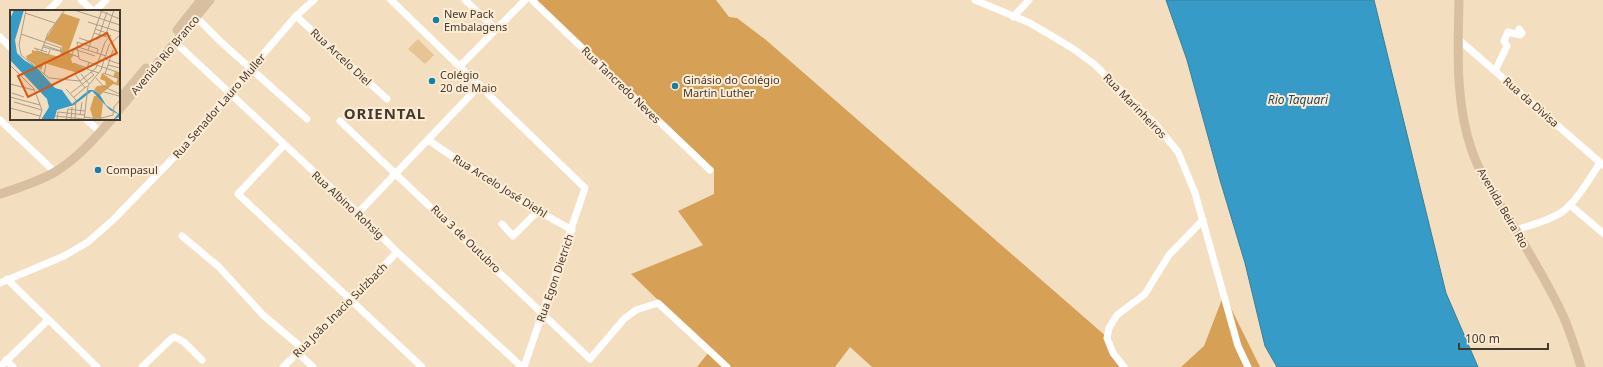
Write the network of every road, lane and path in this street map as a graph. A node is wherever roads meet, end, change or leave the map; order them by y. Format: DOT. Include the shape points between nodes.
graph roads {
  1 [pos="59,0"];
  2 [pos="81,0"];
  3 [pos="106,0"];
  4 [pos="201,0"];
  5 [pos="210,0"];
  6 [pos="314,0"];
  7 [pos="391,0"];
  8 [pos="465,0"];
  9 [pos="525,0"];
  10 [pos="532,0"];
  11 [pos="975,0"];
  12 [pos="1029,0"];
  13 [pos="1459,0"];
  14 [pos="49,10"];
  15 [pos="93,10"];
  16 [pos="95,10"];
  17 [pos="296,16"];
  18 [pos="1013,16"];
  19 [pos="196,17"];
  20 [pos="496,29"];
  21 [pos="1519,29"];
  22 [pos="0,37"];
  23 [pos="1458,39"];
  24 [pos="175,42"];
  25 [pos="10,47"];
  26 [pos="460,66"];
  27 [pos="251,68"];
  28 [pos="1495,71"];
  29 [pos="480,85"];
  30 [pos="230,94"];
  31 [pos="120,99"];
  32 [pos="387,99"];
  33 [pos="120,109"];
  34 [pos="308,119"];
  35 [pos="0,120"];
  36 [pos="87,120"];
  37 [pos="103,120"];
  38 [pos="111,120"];
  39 [pos="340,120"];
  40 [pos="98,130"];
  41 [pos="428,140"];
  42 [pos="284,145"];
  43 [pos="1602,164"];
  44 [pos="53,170"];
  45 [pos="710,170"];
  46 [pos="396,173"];
  47 [pos="0,188"];
  48 [pos="0,194"];
  49 [pos="1570,205"];
  50 [pos="538,211"];
  51 [pos="358,213"];
  52 [pos="1203,220"];
  53 [pos="502,224"];
  54 [pos="572,230"];
  55 [pos="1516,230"];
  56 [pos="1603,233"];
  57 [pos="182,236"];
  58 [pos="397,252"];
  59 [pos="7,279"];
  60 [pos="0,283"];
  61 [pos="351,301"];
  62 [pos="543,313"];
  63 [pos="48,320"];
  64 [pos="300,350"];
  65 [pos="6,360"];
  66 [pos="202,360"];
  67 [pos="0,367"];
  68 [pos="14,367"];
  69 [pos="97,367"];
  70 [pos="142,367"];
  71 [pos="283,367"];
  72 [pos="313,367"];
  73 [pos="422,367"];
  74 [pos="523,367"];
  75 [pos="727,367"];
  76 [pos="1124,367"];
  77 [pos="1248,367"];
  78 [pos="1581,367"];
  1 -- 14 [label="street"];
  2 -- 15 [label="street"];
  3 -- 16 [label="street"];
  4 -- 31 [label="main road, Avenida Rio Branco"];
  5 -- 19 [label="main road, Avenida Rio Branco"];
  6 -- 17 [label="street, Rua Senador Lauro Muller"];
  7 -- 26 [label="street"];
  8 -- 20 [label="street"];
  9 -- 20 [label="street"];
  10 -- 45 [label="street, Rua Tancredo Neves"];
  11 -- 18 [label="street, Rua Marinheiros"];
  12 -- 18 [label="street"];
  13 -- 23 [label="main road, Avenida Beira Rio"];
  17 -- 27 [label="street, Rua Senador Lauro Muller"];
  17 -- 32 [label="street, Rua Arcelo Diel"];
  18 -- 52 [label="street, Rua Marinheiros" via="1030,23 1094,64 1156,125 1178,152"];
  19 -- 24 [label="main road, Avenida Rio Branco"];
  19 -- 27 [label="street"];
  20 -- 26 [label="street"];
  21 -- 28 [label="street" via="1522,33 1520,35 1508,32 1504,41 1507,46"];
  22 -- 25 [label="street"];
  23 -- 28 [label="street, Rua da Divisa"];
  23 -- 55 [label="main road, Avenida Beira Rio" via="1460,93 1464,123 1472,150 1482,175"];
  24 -- 30 [label="street, Rua Albino Rohsig"];
  24 -- 33 [label="main road, Avenida Rio Branco"];
  26 -- 29 [label="street"];
  27 -- 30 [label="street, Rua Senador Lauro Muller"];
  27 -- 34 [label="street"];
  28 -- 43 [label="street, Rua da Divisa"];
  29 -- 41 [label="street"];
  29 -- 54 [label="street, Rua Egon Dietrich" via="586,188"];
  30 -- 42 [label="street, Rua Albino Rohsig"];
  30 -- 59 [label="street, Rua Senador Lauro Muller" via="156,177 88,242 64,256"];
  35 -- 44 [label="street"];
  36 -- 40 [label="street"];
  37 -- 40 [label="main road"];
  38 -- 40 [label="main road"];
  39 -- 46 [label="street, Rua 3 de Outubro"];
  40 -- 44 [label="main road"];
  41 -- 46 [label="street"];
  41 -- 50 [label="street, Rua Arcelo José Diehl"];
  42 -- 51 [label="street, Rua Albino Rohsig"];
  42 -- 61 [label="street" via="238,194"];
  43 -- 49 [label="street"];
  44 -- 47 [label="main road"];
  44 -- 48 [label="main road" via="31,184"];
  46 -- 51 [label="street"];
  46 -- 62 [label="street, Rua 3 de Outubro"];
  49 -- 55 [label="street" via="1550,218"];
  49 -- 56 [label="street"];
  50 -- 53 [label="street" via="513,236"];
  50 -- 54 [label="street, Rua Arcelo José Diehl"];
  51 -- 58 [label="street, Rua Albino Rohsig"];
  52 -- 76 [label="street" via="1168,255 1145,294 1117,315 1109,328 1107,338 1113,354"];
  52 -- 77 [label="street, Rua Marinheiros" via="1238,346"];
  54 -- 62 [label="street, Rua Egon Dietrich"];
  55 -- 78 [label="main road, Avenida Beira Rio" via="1564,317"];
  57 -- 64 [label="street" via="219,267 263,315"];
  58 -- 61 [label="street, Rua João Inacio Sulzbach"];
  58 -- 74 [label="street, Rua Albino Rohsig"];
  59 -- 60 [label="street, Rua Senador Lauro Muller"];
  59 -- 63 [label="street"];
  61 -- 64 [label="street, Rua João Inacio Sulzbach"];
  61 -- 73 [label="street"];
  62 -- 74 [label="street, Rua Egon Dietrich"];
  62 -- 75 [label="street, Rua 3 de Outubro" via="590,359 624,319 636,310 658,303"];
  63 -- 65 [label="street"];
  63 -- 69 [label="street"];
  64 -- 71 [label="street, Rua João Inacio Sulzbach"];
  64 -- 72 [label="street"];
  65 -- 67 [label="street"];
  65 -- 68 [label="street"];
  66 -- 70 [label="street" via="184,342 175,337"];
}
